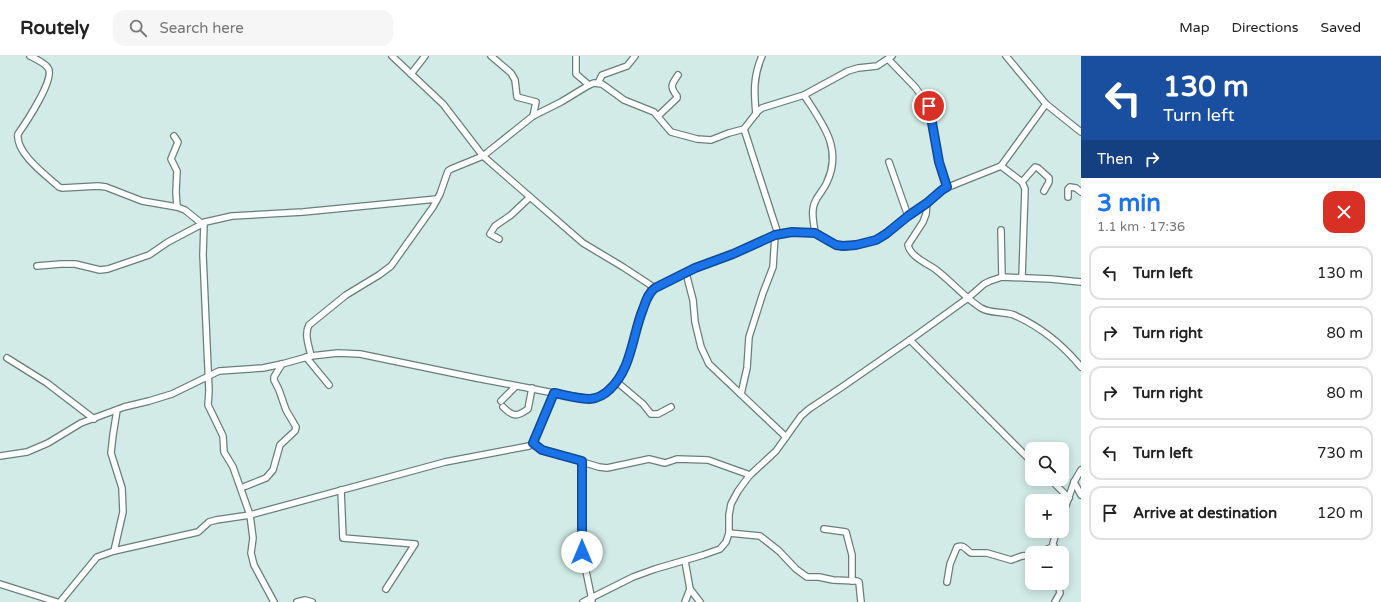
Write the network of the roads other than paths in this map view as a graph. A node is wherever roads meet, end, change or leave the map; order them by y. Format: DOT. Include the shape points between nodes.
graph roads {
  1 [pos="30,56"];
  2 [pos="392,56"];
  3 [pos="425,56"];
  4 [pos="491,56"];
  5 [pos="576,56"];
  6 [pos="635,56"];
  7 [pos="762,56"];
  8 [pos="1006,56"];
  9 [pos="890,57"];
  10 [pos="411,74"];
  11 [pos="678,75"];
  12 [pos="598,83"];
  13 [pos="589,85"];
  14 [pos="804,95"];
  15 [pos="1046,104"];
  16 [pos="756,114"];
  17 [pos="533,116"];
  18 [pos="658,116"];
  19 [pos="744,129"];
  20 [pos="1081,132"];
  21 [pos="174,136"];
  22 [pos="483,156"];
  23 [pos="889,162"];
  24 [pos="1001,166"];
  25 [pos="1022,182"];
  26 [pos="947,187"];
  27 [pos="1044,191"];
  28 [pos="1081,192"];
  29 [pos="530,197"];
  30 [pos="1068,197"];
  31 [pos="438,199"];
  32 [pos="927,203"];
  33 [pos="177,206"];
  34 [pos="908,216"];
  35 [pos="204,223"];
  36 [pos="1001,230"];
  37 [pos="815,233"];
  38 [pos="777,235"];
  39 [pos="499,239"];
  40 [pos="37,266"];
  41 [pos="686,273"];
  42 [pos="1002,277"];
  43 [pos="1022,277"];
  44 [pos="1081,282"];
  45 [pos="655,288"];
  46 [pos="968,298"];
  47 [pos="910,340"];
  48 [pos="309,356"];
  49 [pos="7,358"];
  50 [pos="282,364"];
  51 [pos="1081,367"];
  52 [pos="208,376"];
  53 [pos="616,382"];
  54 [pos="329,385"];
  55 [pos="516,386"];
  56 [pos="532,388"];
  57 [pos="554,393"];
  58 [pos="741,394"];
  59 [pos="501,401"];
  60 [pos="503,407"];
  61 [pos="671,407"];
  62 [pos="118,410"];
  63 [pos="94,419"];
  64 [pos="786,437"];
  65 [pos="533,443"];
  66 [pos="1025,455"];
  67 [pos="0,456"];
  68 [pos="582,461"];
  69 [pos="1081,470"];
  70 [pos="750,475"];
  71 [pos="1074,482"];
  72 [pos="1057,486"];
  73 [pos="240,488"];
  74 [pos="341,490"];
  75 [pos="1065,494"];
  76 [pos="1081,495"];
  77 [pos="1069,498"];
  78 [pos="250,515"];
  79 [pos="824,529"];
  80 [pos="729,533"];
  81 [pos="1055,538"];
  82 [pos="1054,546"];
  83 [pos="114,551"];
  84 [pos="1025,556"];
  85 [pos="685,561"];
  86 [pos="852,581"];
  87 [pos="947,582"];
  88 [pos="0,584"];
  89 [pos="386,589"];
  90 [pos="690,589"];
  91 [pos="1059,590"];
  92 [pos="592,600"];
  93 [pos="57,602"];
  94 [pos="60,602"];
  95 [pos="274,602"];
  96 [pos="298,602"];
  97 [pos="312,602"];
  98 [pos="583,602"];
  99 [pos="685,602"];
  100 [pos="700,602"];
  101 [pos="861,602"];
  102 [pos="1055,602"];
  1 -- 33 [label="street" via="48,67 50,72 42,96 18,134 18,141 28,158 62,188 102,186 142,202"];
  2 -- 10 [label="street"];
  3 -- 10 [label="street"];
  4 -- 17 [label="street" via="511,73 515,80 517,97 536,102"];
  5 -- 13 [label="street" via="576,74"];
  6 -- 12 [label="street" via="627,66 602,75"];
  7 -- 16 [label="street" via="756,70 754,86"];
  8 -- 15 [label="street"];
  9 -- 14 [label="street" via="877,66 848,71"];
  9 -- 26 [label="street" via="929,106 939,162"];
  10 -- 22 [label="street" via="443,104"];
  11 -- 18 [label="street" via="672,84 677,98"];
  12 -- 13 [label="street"];
  12 -- 18 [label="street" via="607,86 624,100 650,109"];
  13 -- 17 [label="street"];
  14 -- 16 [label="street" via="762,108"];
  14 -- 37 [label="street" via="826,129 832,151 831,172 813,207"];
  15 -- 20 [label="street"];
  15 -- 24 [label="street"];
  16 -- 19 [label="street"];
  17 -- 22 [label="street"];
  18 -- 19 [label="street" via="671,132 697,140 711,140"];
  19 -- 38 [label="street"];
  21 -- 33 [label="street" via="178,142 171,159 177,171"];
  22 -- 29 [label="street"];
  22 -- 31 [label="street" via="448,171"];
  23 -- 34 [label="street"];
  24 -- 25 [label="street"];
  24 -- 26 [label="street"];
  25 -- 27 [label="street" via="1038,168 1049,178"];
  25 -- 43 [label="street" via="1025,196"];
  26 -- 32 [label="street"];
  28 -- 30 [label="street" via="1070,187"];
  29 -- 39 [label="street" via="495,226 490,234"];
  29 -- 45 [label="street" via="583,243"];
  31 -- 35 [label="street" via="232,216"];
  31 -- 48 [label="street" via="391,266 346,295 309,325"];
  32 -- 34 [label="street"];
  32 -- 46 [label="street" via="923,222 909,242 909,248"];
  33 -- 35 [label="street" via="198,222"];
  34 -- 37 [label="street" via="876,240 856,245 836,245"];
  35 -- 40 [label="street" via="149,255 108,269 100,270 75,264"];
  35 -- 52 [label="street"];
  36 -- 42 [label="street"];
  37 -- 38 [label="street" via="792,232"];
  38 -- 41 [label="street"];
  38 -- 58 [label="street" via="772,268 749,338 747,368"];
  41 -- 45 [label="street"];
  41 -- 58 [label="street" via="701,347 709,364"];
  42 -- 43 [label="street"];
  42 -- 46 [label="street" via="990,280"];
  43 -- 44 [label="street"];
  45 -- 53 [label="street" via="646,299 628,360"];
  46 -- 47 [label="street"];
  46 -- 51 [label="street" via="985,310 1014,315 1038,328 1065,349"];
  47 -- 64 [label="street" via="809,409"];
  47 -- 66 [label="street"];
  48 -- 50 [label="street"];
  48 -- 54 [label="street"];
  48 -- 55 [label="street" via="360,354"];
  49 -- 63 [label="street" via="47,383"];
  50 -- 52 [label="street" via="219,371"];
  50 -- 73 [label="street" via="274,380 296,427 295,431 280,445 273,470 266,478"];
  52 -- 62 [label="street" via="172,394"];
  52 -- 73 [label="street" via="208,405 223,436 224,452"];
  53 -- 57 [label="street" via="606,393 589,399"];
  53 -- 61 [label="street" via="651,414 658,414"];
  55 -- 56 [label="street"];
  55 -- 59 [label="street"];
  56 -- 57 [label="street"];
  56 -- 60 [label="street" via="528,409 522,413 509,414"];
  57 -- 65 [label="street"];
  58 -- 64 [label="street"];
  62 -- 63 [label="street"];
  62 -- 83 [label="street" via="111,453 122,488 123,512"];
  63 -- 67 [label="street" via="27,452"];
  64 -- 70 [label="street" via="776,451"];
  65 -- 68 [label="street" via="542,450"];
  65 -- 74 [label="street" via="529,446 445,462"];
  68 -- 70 [label="street" via="607,468 649,459 665,463 677,459 708,460"];
  68 -- 92 [label="street" via="582,552"];
  69 -- 71 [label="street"];
  70 -- 80 [label="street" via="731,504"];
  71 -- 76 [label="street"];
  71 -- 77 [label="street"];
  72 -- 75 [label="street"];
  73 -- 78 [label="street"];
  74 -- 78 [label="street"];
  74 -- 89 [label="street" via="343,538 415,544"];
  78 -- 83 [label="street" via="216,520 205,524 198,532"];
  78 -- 95 [label="street" via="253,538 251,553 254,565"];
  79 -- 86 [label="street" via="846,532 852,555"];
  80 -- 85 [label="street" via="720,549"];
  80 -- 86 [label="street" via="763,538 807,577"];
  81 -- 82 [label="street"];
  83 -- 94 [label="street" via="97,557"];
  84 -- 87 [label="street" via="1012,560 987,553 971,553 960,546 950,564"];
  85 -- 90 [label="street"];
  85 -- 92 [label="street" via="632,577"];
  86 -- 101 [label="street" via="859,582"];
  88 -- 93 [label="street"];
  90 -- 99 [label="street"];
  90 -- 100 [label="street"];
  91 -- 102 [label="street"];
  92 -- 98 [label="street"];
  96 -- 97 [label="street"];
}
